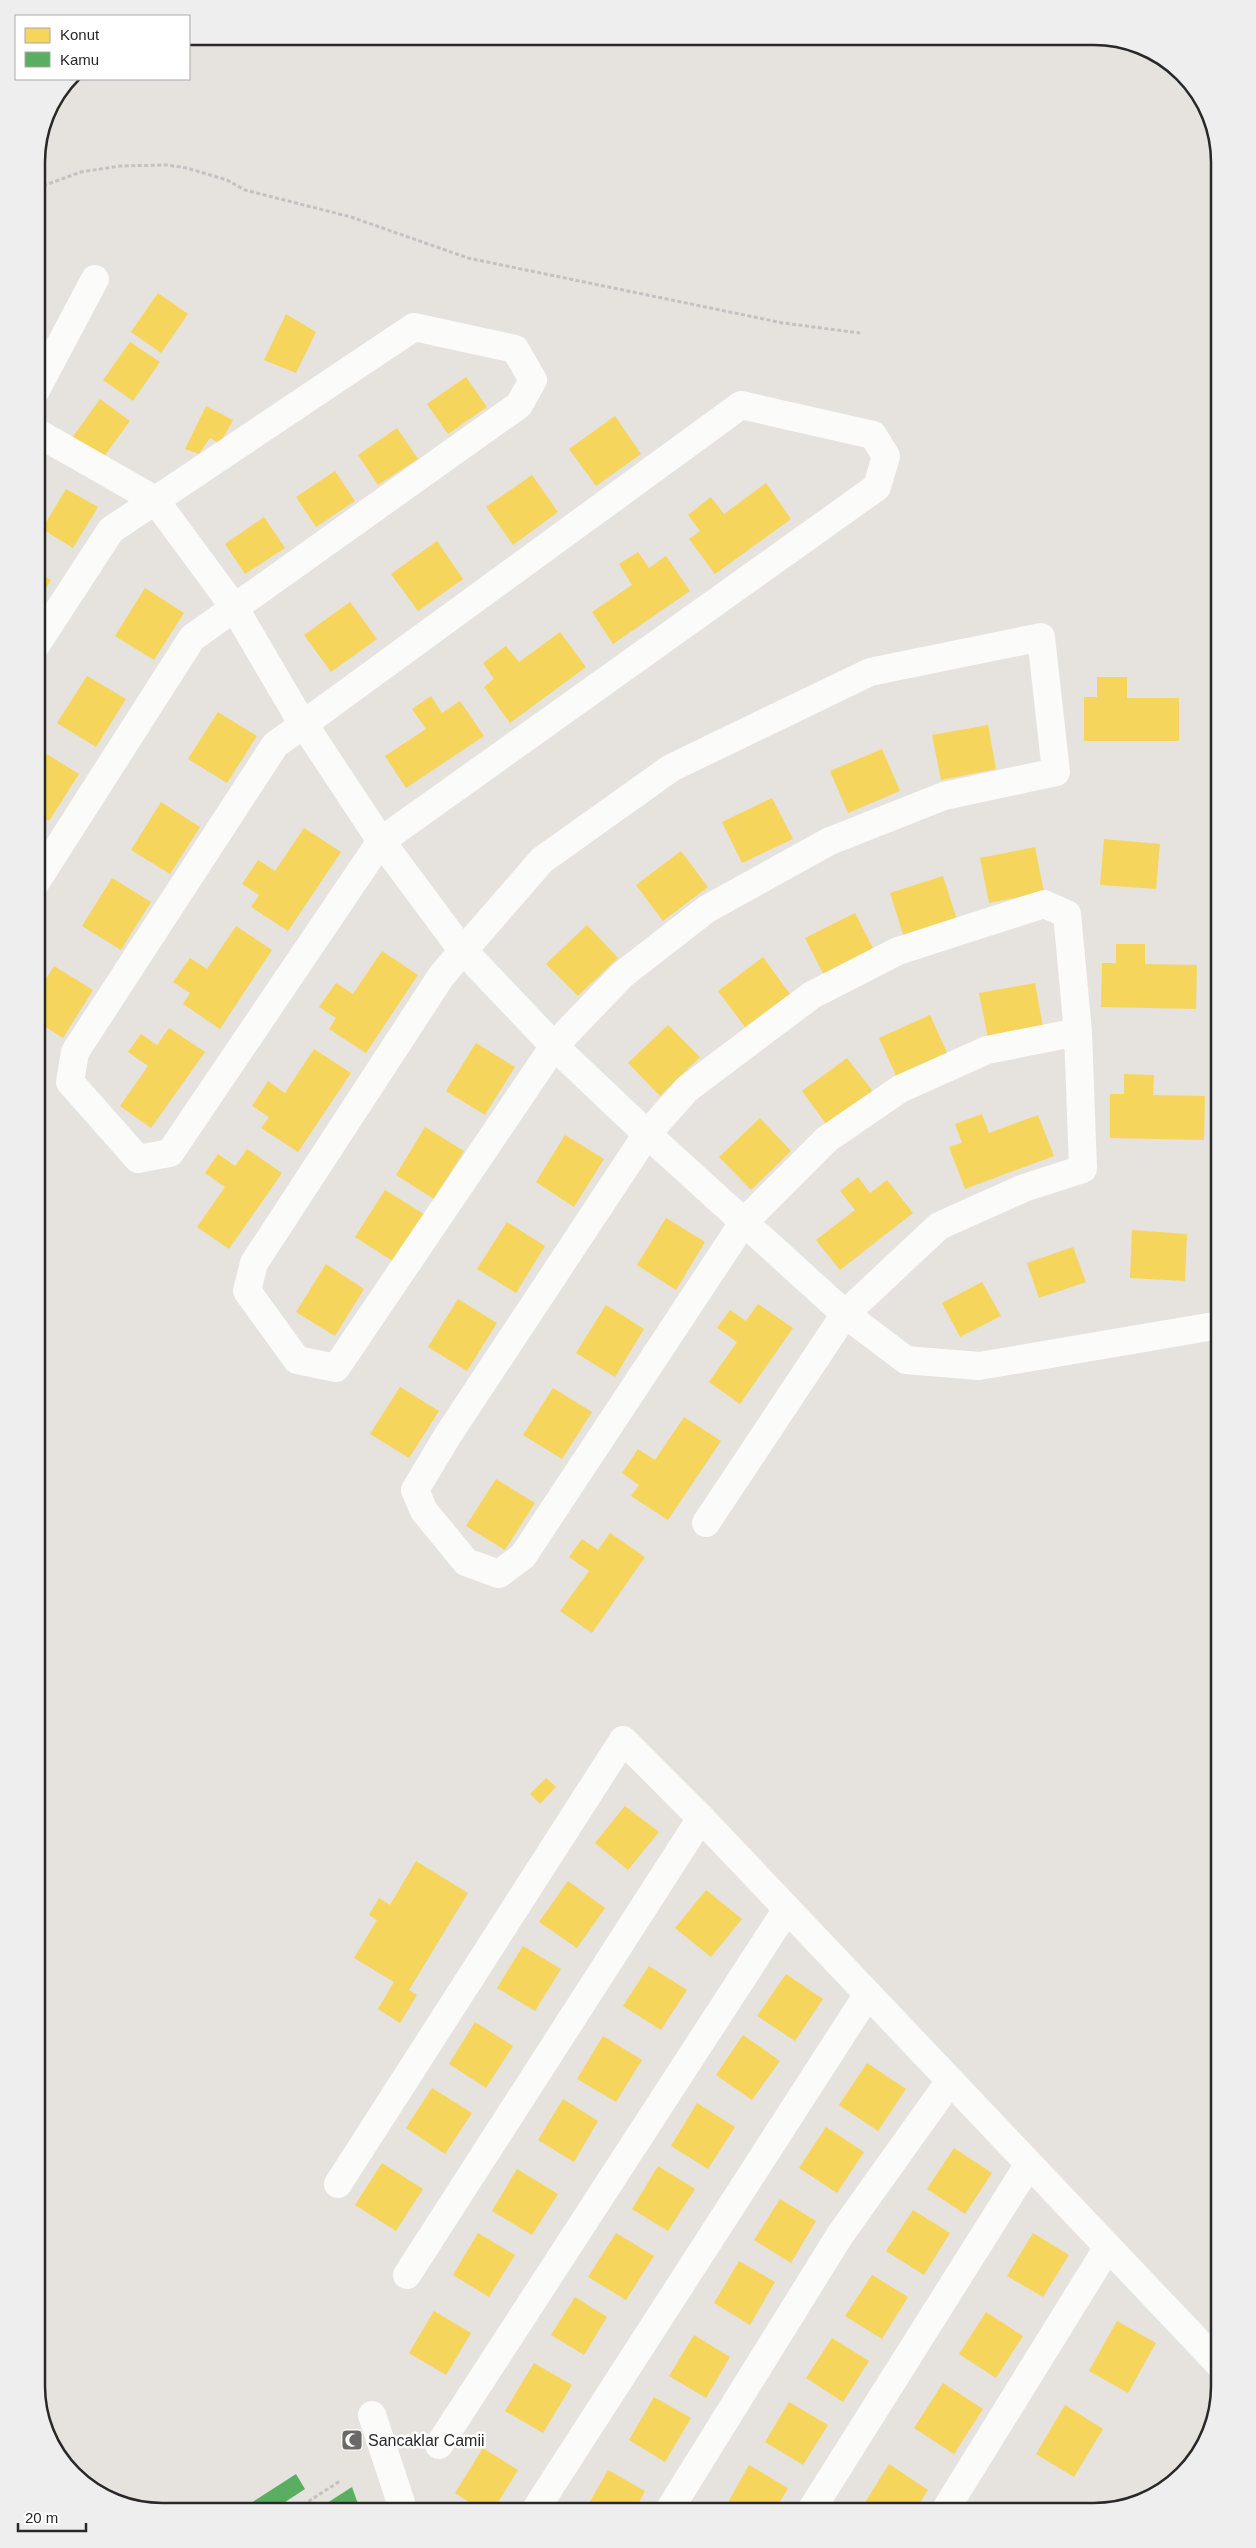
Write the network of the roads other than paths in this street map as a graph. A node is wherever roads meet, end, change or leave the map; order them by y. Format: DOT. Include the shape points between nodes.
graph roads {
  1 [pos="95,279"];
  2 [pos="45,373"];
  3 [pos="45,437"];
  4 [pos="155,500"];
  5 [pos="234,607"];
  6 [pos="45,631"];
  7 [pos="304,724"];
  8 [pos="381,841"];
  9 [pos="45,868"];
  10 [pos="463,950"];
  11 [pos="1078,1032"];
  12 [pos="554,1046"];
  13 [pos="647,1134"];
  14 [pos="743,1223"];
  15 [pos="845,1314"];
  16 [pos="1211,1327"];
  17 [pos="706,1523"];
  18 [pos="701,1818"];
  19 [pos="787,1909"];
  20 [pos="868,1994"];
  21 [pos="950,2082"];
  22 [pos="1029,2164"];
  23 [pos="338,2184"];
  24 [pos="1108,2247"];
  25 [pos="406,2275"];
  26 [pos="1211,2356"];
  27 [pos="372,2414"];
  28 [pos="439,2445"];
  29 [pos="401,2503"];
  30 [pos="540,2503"];
  31 [pos="674,2503"];
  32 [pos="816,2503"];
  33 [pos="950,2503"];
  1 -- 2 [label="street"];
  3 -- 4 [label="street"];
  4 -- 5 [label="street"];
  4 -- 5 [label="street" via="414,327 515,349 533,380 519,405"];
  4 -- 6 [label="street" via="111,530"];
  5 -- 7 [label="street"];
  5 -- 9 [label="street" via="192,638"];
  7 -- 8 [label="street"];
  7 -- 8 [label="street" via="275,745 75,1052 70,1082 138,1160 170,1153"];
  7 -- 8 [label="street" via="741,405 873,436 886,456 877,487"];
  8 -- 10 [label="street"];
  10 -- 12 [label="street"];
  10 -- 12 [label="street" via="442,975 254,1263 247,1291 297,1360 336,1368"];
  10 -- 12 [label="street" via="542,860 671,768 870,672 1041,637 1056,772 944,796 821,845 707,909 622,975"];
  11 -- 13 [label="street" via="1067,914 1044,904 898,951 812,995 688,1089"];
  11 -- 14 [label="street" via="987,1050 900,1089 827,1139"];
  11 -- 15 [label="street" via="1084,1169 1024,1188 939,1226"];
  12 -- 13 [label="street"];
  13 -- 14 [label="street"];
  13 -- 14 [label="street" via="415,1490 424,1511 466,1562 500,1574 523,1556"];
  14 -- 15 [label="street"];
  15 -- 16 [label="street" via="906,1360 979,1366"];
  15 -- 17 [label="street"];
  18 -- 19 [label="street"];
  18 -- 23 [label="street" via="622,1740"];
  18 -- 25 [label="street"];
  19 -- 20 [label="street"];
  19 -- 28 [label="street"];
  20 -- 21 [label="street"];
  20 -- 30 [label="street"];
  21 -- 22 [label="street"];
  21 -- 31 [label="street" via="840,2235"];
  22 -- 24 [label="street"];
  22 -- 32 [label="street"];
  24 -- 26 [label="street"];
  24 -- 33 [label="street"];
  27 -- 29 [label="street"];
}
